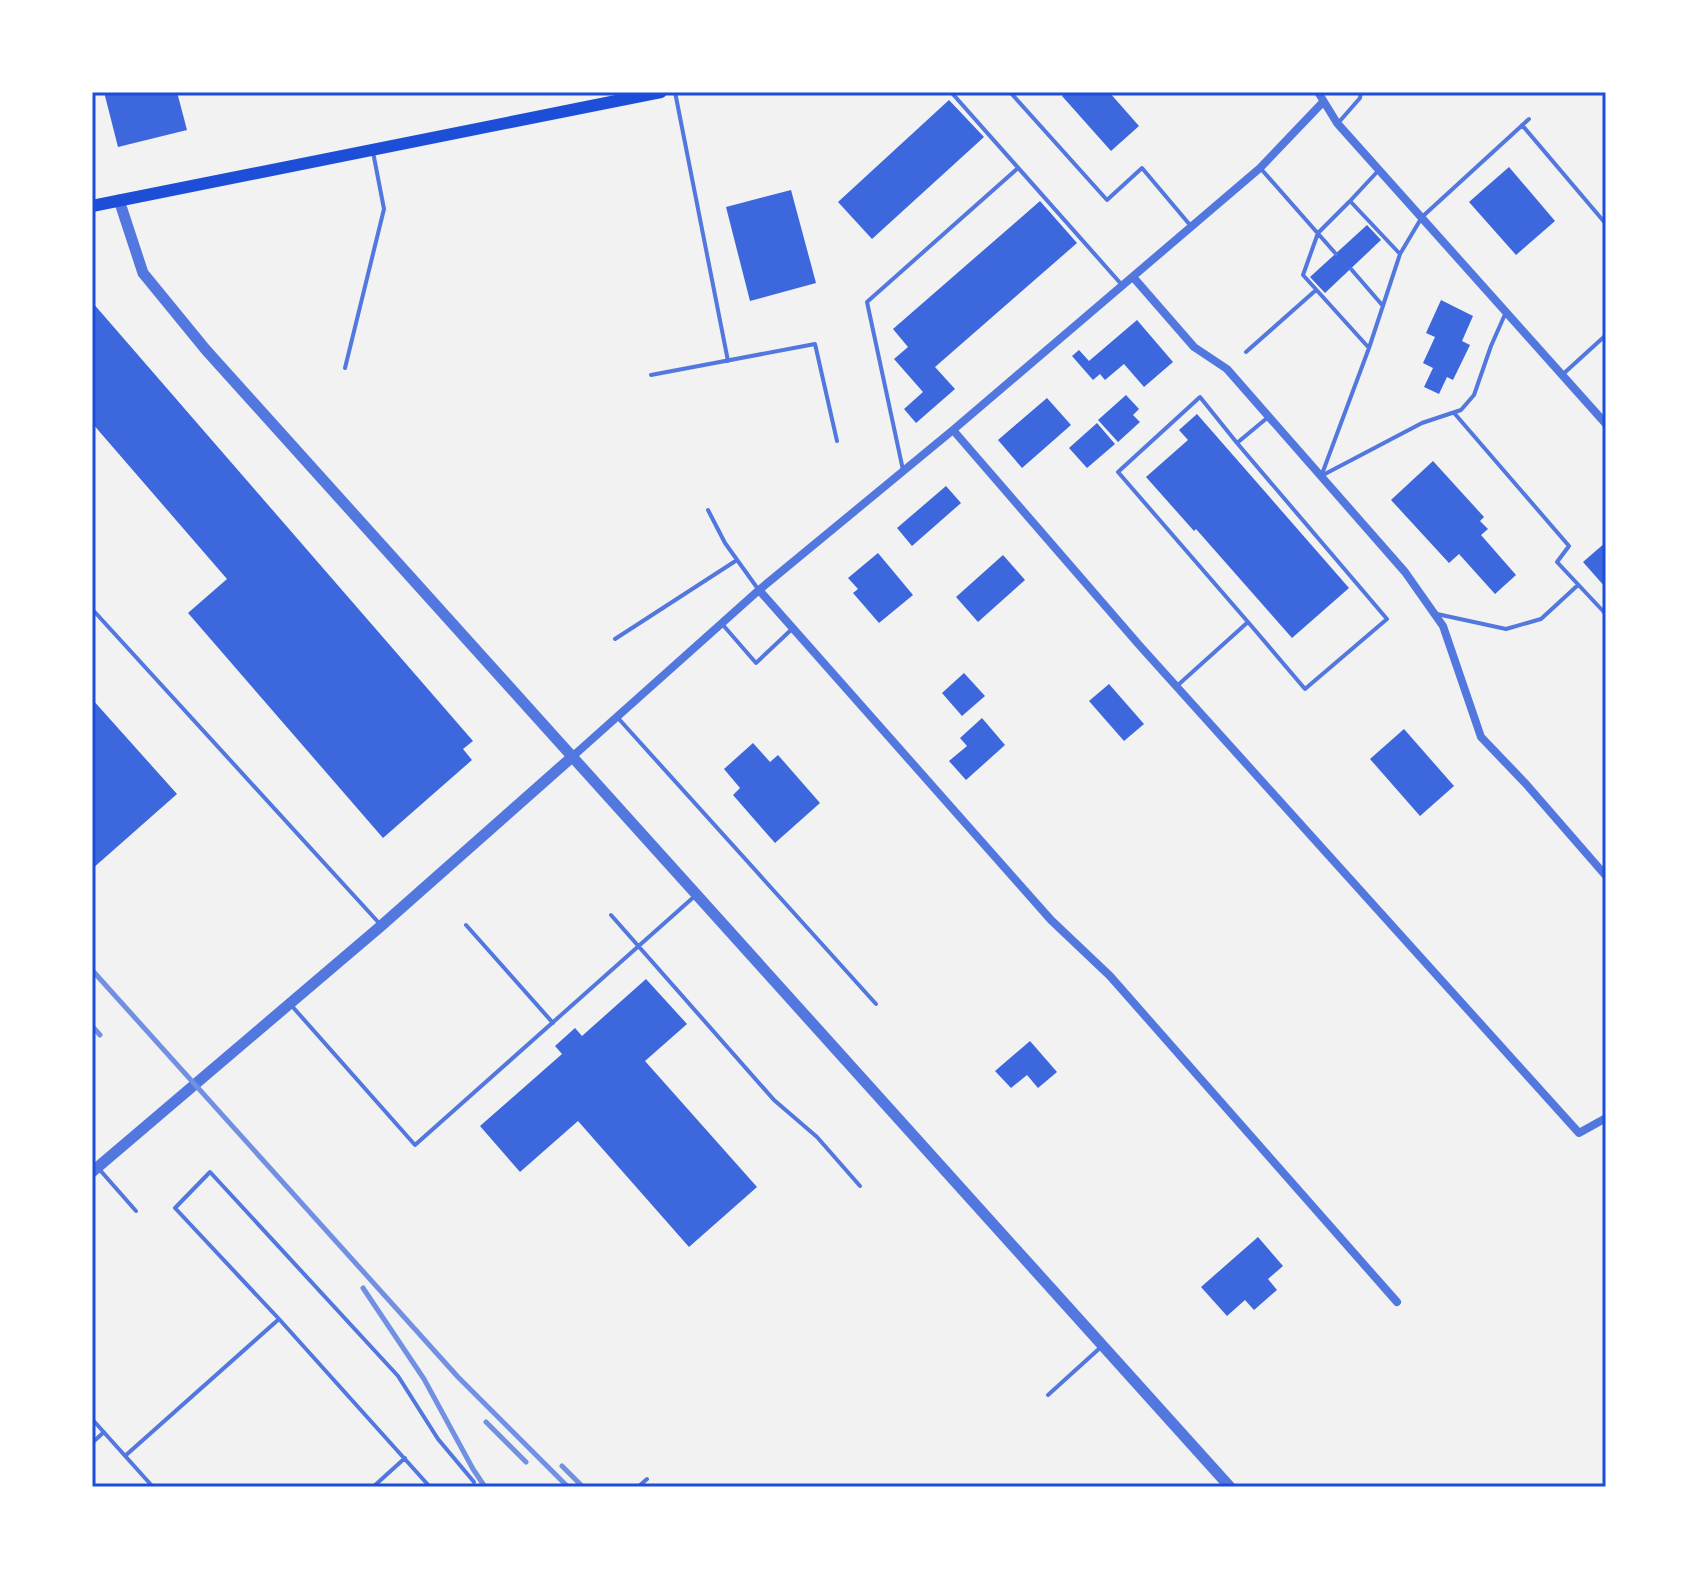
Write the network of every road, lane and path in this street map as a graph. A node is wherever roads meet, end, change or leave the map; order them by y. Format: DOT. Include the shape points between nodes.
graph roads {
  1 [pos="661,92"];
  2 [pos="675,92"];
  3 [pos="951,92"];
  4 [pos="1010,92"];
  5 [pos="1318,92"];
  6 [pos="1361,92"];
  7 [pos="1323,102"];
  8 [pos="1529,119"];
  9 [pos="1337,123"];
  10 [pos="1522,125"];
  11 [pos="372,150"];
  12 [pos="1018,168"];
  13 [pos="1260,168"];
  14 [pos="1379,170"];
  15 [pos="119,200"];
  16 [pos="1350,201"];
  17 [pos="92,206"];
  18 [pos="1422,217"];
  19 [pos="1606,224"];
  20 [pos="1191,227"];
  21 [pos="1318,233"];
  22 [pos="1336,254"];
  23 [pos="1400,254"];
  24 [pos="1351,269"];
  25 [pos="1133,277"];
  26 [pos="1123,286"];
  27 [pos="1316,290"];
  28 [pos="1384,306"];
  29 [pos="1506,312"];
  30 [pos="1606,335"];
  31 [pos="1369,348"];
  32 [pos="1246,352"];
  33 [pos="728,361"];
  34 [pos="345,368"];
  35 [pos="651,375"];
  36 [pos="1562,375"];
  37 [pos="1455,413"];
  38 [pos="1269,416"];
  39 [pos="1606,424"];
  40 [pos="953,430"];
  41 [pos="837,441"];
  42 [pos="1237,443"];
  43 [pos="903,471"];
  44 [pos="1321,476"];
  45 [pos="708,510"];
  46 [pos="737,560"];
  47 [pos="1578,585"];
  48 [pos="759,590"];
  49 [pos="92,609"];
  50 [pos="1605,612"];
  51 [pos="1434,613"];
  52 [pos="1248,622"];
  53 [pos="721,623"];
  54 [pos="792,629"];
  55 [pos="615,639"];
  56 [pos="1176,686"];
  57 [pos="616,717"];
  58 [pos="572,757"];
  59 [pos="1606,876"];
  60 [pos="697,894"];
  61 [pos="611,915"];
  62 [pos="466,925"];
  63 [pos="381,926"];
  64 [pos="640,947"];
  65 [pos="290,1003"];
  66 [pos="876,1004"];
  67 [pos="553,1023"];
  68 [pos="1606,1118"];
  69 [pos="94,1167"];
  70 [pos="860,1186"];
  71 [pos="136,1211"];
  72 [pos="1397,1302"];
  73 [pos="279,1319"];
  74 [pos="1102,1345"];
  75 [pos="1048,1395"];
  76 [pos="92,1419"];
  77 [pos="104,1432"];
  78 [pos="92,1443"];
  79 [pos="125,1456"];
  80 [pos="405,1458"];
  81 [pos="647,1479"];
  82 [pos="474,1482"];
  83 [pos="153,1487"];
  84 [pos="373,1487"];
  85 [pos="430,1487"];
  86 [pos="638,1487"];
  87 [pos="1230,1487"];
  1 -- 11 [label="main road"];
  2 -- 33 [label="lane"];
  3 -- 12 [label="lane"];
  4 -- 20 [label="lane" via="1107,200 1142,168"];
  5 -- 7 [label="street"];
  6 -- 9 [label="lane"];
  7 -- 9 [label="street"];
  7 -- 13 [label="street"];
  8 -- 10 [label="lane"];
  9 -- 14 [label="street"];
  10 -- 18 [label="lane"];
  10 -- 19 [label="lane"];
  11 -- 15 [label="main road"];
  11 -- 34 [label="lane" via="384,209"];
  12 -- 26 [label="lane"];
  12 -- 43 [label="lane" via="867,302"];
  13 -- 20 [label="street"];
  13 -- 21 [label="lane"];
  14 -- 16 [label="lane"];
  14 -- 18 [label="street"];
  15 -- 17 [label="main road"];
  15 -- 58 [label="street" via="143,273"];
  16 -- 21 [label="lane"];
  16 -- 23 [label="lane"];
  18 -- 23 [label="lane"];
  18 -- 29 [label="street"];
  20 -- 25 [label="street"];
  21 -- 22 [label="lane"];
  21 -- 27 [label="lane" via="1303,275"];
  23 -- 28 [label="lane"];
  24 -- 28 [label="lane"];
  25 -- 26 [label="street"];
  25 -- 38 [label="street" via="1194,347 1227,369"];
  26 -- 40 [label="street"];
  27 -- 31 [label="lane"];
  27 -- 32 [label="lane"];
  28 -- 31 [label="lane"];
  29 -- 36 [label="street"];
  29 -- 37 [label="lane" via="1474,395"];
  30 -- 36 [label="lane"];
  31 -- 44 [label="lane"];
  33 -- 35 [label="lane"];
  33 -- 41 [label="lane" via="815,344"];
  36 -- 39 [label="street"];
  37 -- 44 [label="lane" via="1422,423"];
  37 -- 47 [label="lane" via="1569,546 1557,562"];
  38 -- 42 [label="lane"];
  38 -- 44 [label="street"];
  40 -- 43 [label="street"];
  40 -- 56 [label="street"];
  42 -- 52 [label="lane" via="1200,397 1118,472"];
  42 -- 52 [label="lane" via="1387,619 1305,689"];
  43 -- 48 [label="street"];
  44 -- 51 [label="street"];
  45 -- 46 [label="lane"];
  46 -- 48 [label="lane"];
  46 -- 55 [label="lane"];
  47 -- 50 [label="lane"];
  47 -- 51 [label="lane" via="1541,619 1506,629"];
  48 -- 53 [label="street"];
  48 -- 54 [label="street"];
  49 -- 63 [label="lane"];
  51 -- 59 [label="street" via="1481,737"];
  52 -- 56 [label="lane"];
  53 -- 54 [label="lane" via="756,663"];
  53 -- 57 [label="street"];
  54 -- 72 [label="street" via="1051,920 1110,976"];
  56 -- 68 [label="street" via="1579,1133"];
  57 -- 58 [label="street"];
  57 -- 66 [label="lane"];
  58 -- 60 [label="street"];
  58 -- 63 [label="street"];
  60 -- 64 [label="lane"];
  60 -- 74 [label="street"];
  61 -- 64 [label="lane"];
  62 -- 67 [label="lane"];
  63 -- 65 [label="street"];
  64 -- 67 [label="lane"];
  64 -- 70 [label="lane" via="774,1100 817,1137"];
  65 -- 67 [label="lane" via="415,1145"];
  65 -- 69 [label="street"];
  69 -- 71 [label="lane"];
  73 -- 79 [label="lane"];
  73 -- 80 [label="lane"];
  73 -- 82 [label="lane" via="175,1208 210,1172 398,1376 438,1439"];
  74 -- 75 [label="lane"];
  74 -- 87 [label="street"];
  76 -- 77 [label="lane"];
  77 -- 78 [label="lane"];
  77 -- 79 [label="lane"];
  79 -- 83 [label="lane"];
  80 -- 84 [label="lane"];
  80 -- 85 [label="lane"];
  81 -- 86 [label="lane"];
}
